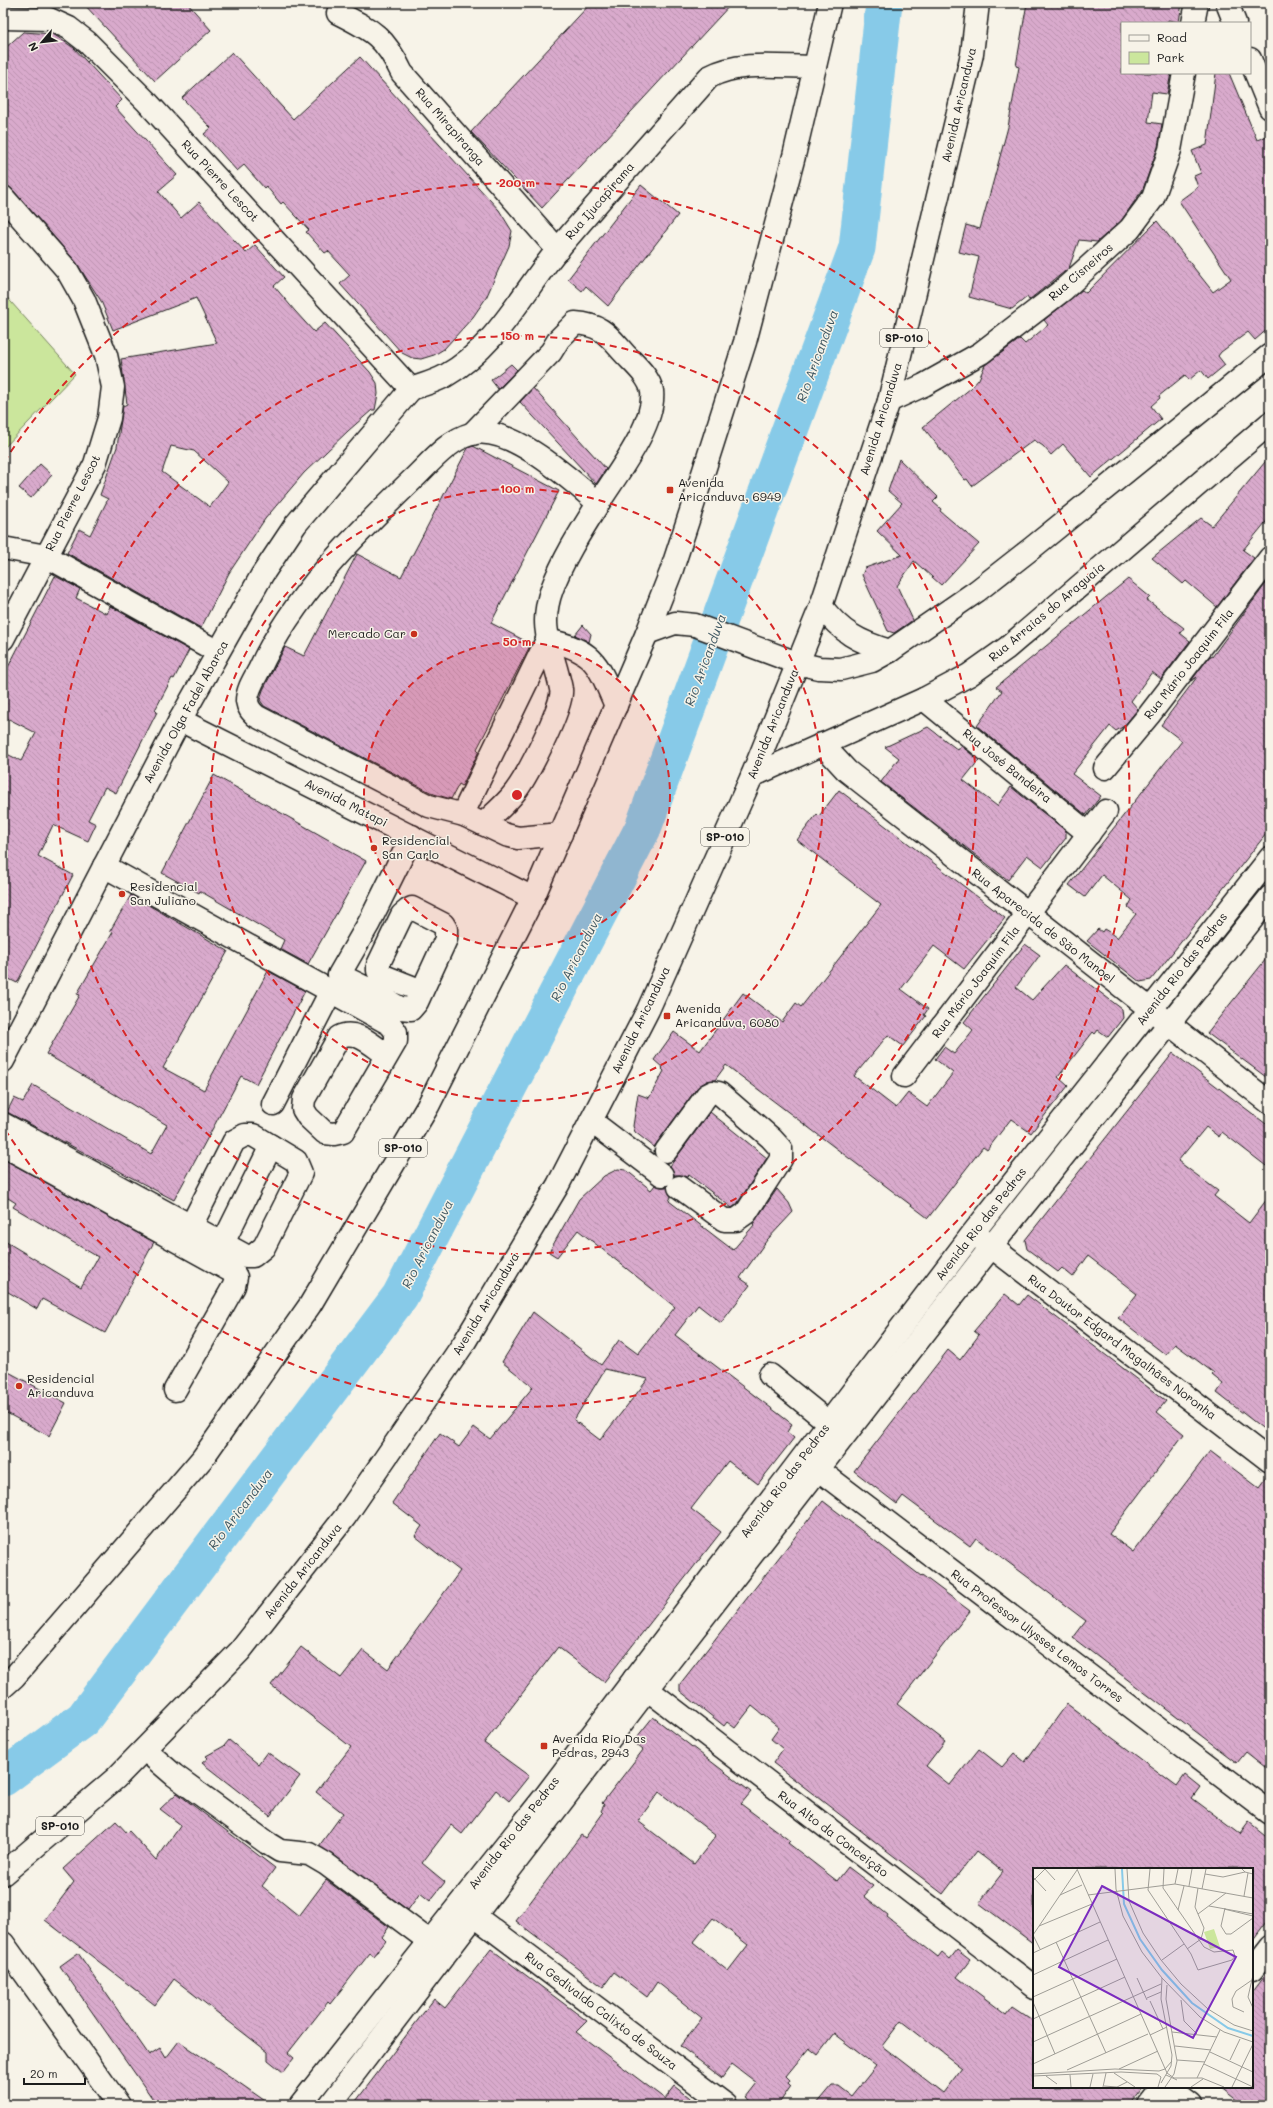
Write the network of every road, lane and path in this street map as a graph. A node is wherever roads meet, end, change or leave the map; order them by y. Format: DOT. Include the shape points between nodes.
graph roads {
  1 [pos="830,3"];
  2 [pos="978,3"];
  3 [pos="1197,3"];
  4 [pos="1227,3"];
  5 [pos="338,13"];
  6 [pos="3,18"];
  7 [pos="1194,22"];
  8 [pos="1235,22"];
  9 [pos="1251,61"];
  10 [pos="815,67"];
  11 [pos="1184,74"];
  12 [pos="1270,108"];
  13 [pos="3,197"];
  14 [pos="558,250"];
  15 [pos="1270,355"];
  16 [pos="411,389"];
  17 [pos="889,401"];
  18 [pos="1270,423"];
  19 [pos="472,434"];
  20 [pos="598,502"];
  21 [pos="3,548"];
  22 [pos="46,556"];
  23 [pos="1270,558"];
  24 [pos="821,606"];
  25 [pos="647,633"];
  26 [pos="3,639"];
  27 [pos="547,640"];
  28 [pos="890,651"];
  29 [pos="218,652"];
  30 [pos="797,663"];
  31 [pos="924,699"];
  32 [pos="616,706"];
  33 [pos="180,720"];
  34 [pos="822,744"];
  35 [pos="1105,768"];
  36 [pos="752,776"];
  37 [pos="1106,811"];
  38 [pos="474,820"];
  39 [pos="561,834"];
  40 [pos="1089,834"];
  41 [pos="412,836"];
  42 [pos="1270,858"];
  43 [pos="104,866"];
  44 [pos="1270,897"];
  45 [pos="533,898"];
  46 [pos="1027,914"];
  47 [pos="331,991"];
  48 [pos="422,991"];
  49 [pos="1150,1010"];
  50 [pos="1168,1024"];
  51 [pos="387,1055"];
  52 [pos="3,1061"];
  53 [pos="904,1076"];
  54 [pos="1270,1103"];
  55 [pos="273,1104"];
  56 [pos="591,1121"];
  57 [pos="3,1124"];
  58 [pos="3,1145"];
  59 [pos="271,1146"];
  60 [pos="665,1167"];
  61 [pos="191,1226"];
  62 [pos="973,1233"];
  63 [pos="223,1244"];
  64 [pos="991,1247"];
  65 [pos="770,1375"];
  66 [pos="175,1390"];
  67 [pos="828,1423"];
  68 [pos="845,1436"];
  69 [pos="1270,1460"];
  70 [pos="811,1464"];
  71 [pos="640,1685"];
  72 [pos="3,1687"];
  73 [pos="144,1750"];
  74 [pos="1270,1813"];
  75 [pos="3,1874"];
  76 [pos="468,1910"];
  77 [pos="429,1941"];
  78 [pos="3,1943"];
  79 [pos="1270,1946"];
  80 [pos="1253,1968"];
  81 [pos="1033,1985"];
  82 [pos="1160,2088"];
  83 [pos="1167,2088"];
  84 [pos="119,2105"];
  85 [pos="300,2105"];
  86 [pos="330,2105"];
  87 [pos="726,2105"];
  88 [pos="1147,2105"];
  89 [pos="1190,2105"];
  1 -- 10 [label="main road, SP-010"];
  2 -- 17 [label="main road, Avenida Aricanduva / SP-010" via="972,54"];
  3 -- 7 [label="main road"];
  4 -- 8 [label="main road"];
  5 -- 14 [label="main road, Rua Mirapiranga" via="370,29 392,51 402,73"];
  6 -- 16 [label="main road, Rua Pierre Lescot" via="49,19 69,28 87,42 147,102"];
  9 -- 12 [label="main road"];
  10 -- 14 [label="main road, Rua Ijucapirama" via="738,67 719,71 708,77"];
  10 -- 25 [label="main road, SP-010" via="745,342 671,572"];
  11 -- 17 [label="main road, Rua Cisneiros" via="1170,150 1153,198 1130,229 1063,290 981,353 924,385"];
  13 -- 22 [label="main road, Rua Pierre Lescot" via="68,270 84,300 106,355 112,387 109,418 95,464"];
  14 -- 16 [label="main road, Rua Ijucapirama" via="490,340 461,366 444,377"];
  15 -- 28 [label="main road" via="1020,558"];
  16 -- 29 [label="main road, Avenida Olga Fadel Abarca" via="296,524 262,575"];
  17 -- 24 [label="main road, Avenida Aricanduva / SP-010"];
  18 -- 31 [label="main road, Rua Arraias do Araguaia" via="1007,648 969,675"];
  19 -- 20 [label="main road" via="490,434 539,455"];
  19 -- 20 [label="main road" via="551,352 568,329 575,323 591,324 605,332 645,376 652,391 651,409 636,444"];
  19 -- 38 [label="main road" via="455,442 434,459 370,520 323,572 272,642 247,700 249,709 256,716 312,747 429,806"];
  20 -- 27 [label="main road" via="551,590 546,613"];
  21 -- 22 [label="main road"];
  22 -- 26 [label="main road, Rua Pierre Lescot"];
  22 -- 29 [label="main road"];
  23 -- 35 [label="main road, Rua Mário Joaquim Fila"];
  24 -- 28 [label="main road" via="834,623 852,638"];
  24 -- 30 [label="main road, Avenida Aricanduva / SP-010"];
  25 -- 30 [label="main road" via="675,623 695,625"];
  25 -- 32 [label="main road, SP-010"];
  27 -- 32 [label="main road" via="580,650 594,660"];
  27 -- 38 [label="main road" via="467,806"];
  27 -- 38 [label="main road" via="561,688 560,705 522,784 508,800"];
  28 -- 30 [label="main road" via="858,666 841,669"];
  29 -- 33 [label="main road, Avenida Olga Fadel Abarca"];
  30 -- 36 [label="main road, Avenida Aricanduva / SP-010"];
  31 -- 34 [label="main road, Rua Arraias do Araguaia"];
  31 -- 40 [label="main road, Rua José Bandeira"];
  32 -- 39 [label="main road, SP-010"];
  33 -- 41 [label="main road, Avenida Matapi"];
  33 -- 43 [label="main road, Avenida Olga Fadel Abarca"];
  34 -- 36 [label="main road, Rua Arraias do Araguaia"];
  34 -- 46 [label="main road, Rua Aparecida de São Manoel" via="847,771"];
  36 -- 56 [label="main road, Avenida Aricanduva / SP-010" via="648,1010"];
  37 -- 40 [label="main road, Rua Mário Joaquim Fila"];
  38 -- 39 [label="main road" via="518,838"];
  39 -- 45 [label="main road, SP-010"];
  40 -- 46 [label="main road, Rua Mário Joaquim Fila"];
  41 -- 45 [label="main road, Avenida Matapi"];
  41 -- 48 [label="main road" via="369,923 339,975 400,1008 411,1009"];
  42 -- 49 [label="main road, Avenida Rio das Pedras"];
  43 -- 47 [label="main road"];
  43 -- 52 [label="main road, Avenida Olga Fadel Abarca"];
  44 -- 50 [label="main road, Avenida Rio das Pedras"];
  45 -- 72 [label="main road, SP-010" via="428,1106 310,1305 202,1459 53,1633"];
  46 -- 49 [label="main road, Rua Aparecida de São Manoel"];
  46 -- 53 [label="main road, Rua Mário Joaquim Fila"];
  47 -- 51 [label="main road" via="390,1024 396,1032 396,1041"];
  47 -- 55 [label="main road"];
  49 -- 50 [label="main road, Rua Aparecida de São Manoel"];
  49 -- 62 [label="main road, Avenida Rio das Pedras"];
  50 -- 54 [label="main road, Rua Aparecida de São Manoel"];
  50 -- 64 [label="main road, Avenida Rio das Pedras"];
  56 -- 60 [label="main road"];
  56 -- 73 [label="main road, Avenida Aricanduva / SP-010" via="558,1185 464,1342 345,1516 240,1651"];
  57 -- 61 [label="main road"];
  58 -- 66 [label="main road" via="233,1272 236,1277 234,1286"];
  59 -- 61 [label="main road" via="253,1135 244,1135 234,1141"];
  59 -- 63 [label="main road"];
  59 -- 63 [label="main road" via="296,1161 301,1172 268,1241 254,1256 246,1256"];
  60 -- 60 [label="main road" via="724,1220 736,1220 746,1213 781,1159 781,1150 772,1138 719,1093 713,1092 707,1095"];
  61 -- 63 [label="main road"];
  62 -- 64 [label="main road, Rua Doutor Edgard Magalhães Noronha"];
  62 -- 67 [label="main road, Avenida Rio das Pedras"];
  64 -- 68 [label="main road, Avenida Rio das Pedras"];
  64 -- 69 [label="main road, Rua Doutor Edgard Magalhães Noronha"];
  65 -- 67 [label="main road"];
  67 -- 68 [label="main road"];
  67 -- 70 [label="main road, Avenida Rio das Pedras"];
  68 -- 70 [label="main road, Avenida Rio das Pedras"];
  70 -- 71 [label="main road, Avenida Rio das Pedras"];
  70 -- 74 [label="main road, Rua Professor Ulysses Lemos Torres"];
  71 -- 76 [label="main road, Avenida Rio das Pedras"];
  71 -- 81 [label="main road, Rua Alto da Conceição"];
  73 -- 75 [label="main road, Avenida Aricanduva / SP-010" via="116,1778"];
  73 -- 77 [label="main road" via="174,1776 267,1844 280,1851 308,1854 326,1864"];
  76 -- 77 [label="main road, Avenida Rio das Pedras"];
  76 -- 86 [label="main road, Avenida Rio das Pedras"];
  76 -- 87 [label="main road, Rua Gedivaldo Calixto de Souza"];
  77 -- 85 [label="main road, Avenida Rio das Pedras"];
  78 -- 84 [label="main road"];
  79 -- 80 [label="main road"];
  82 -- 88 [label="main road"];
  83 -- 89 [label="main road"];
}
